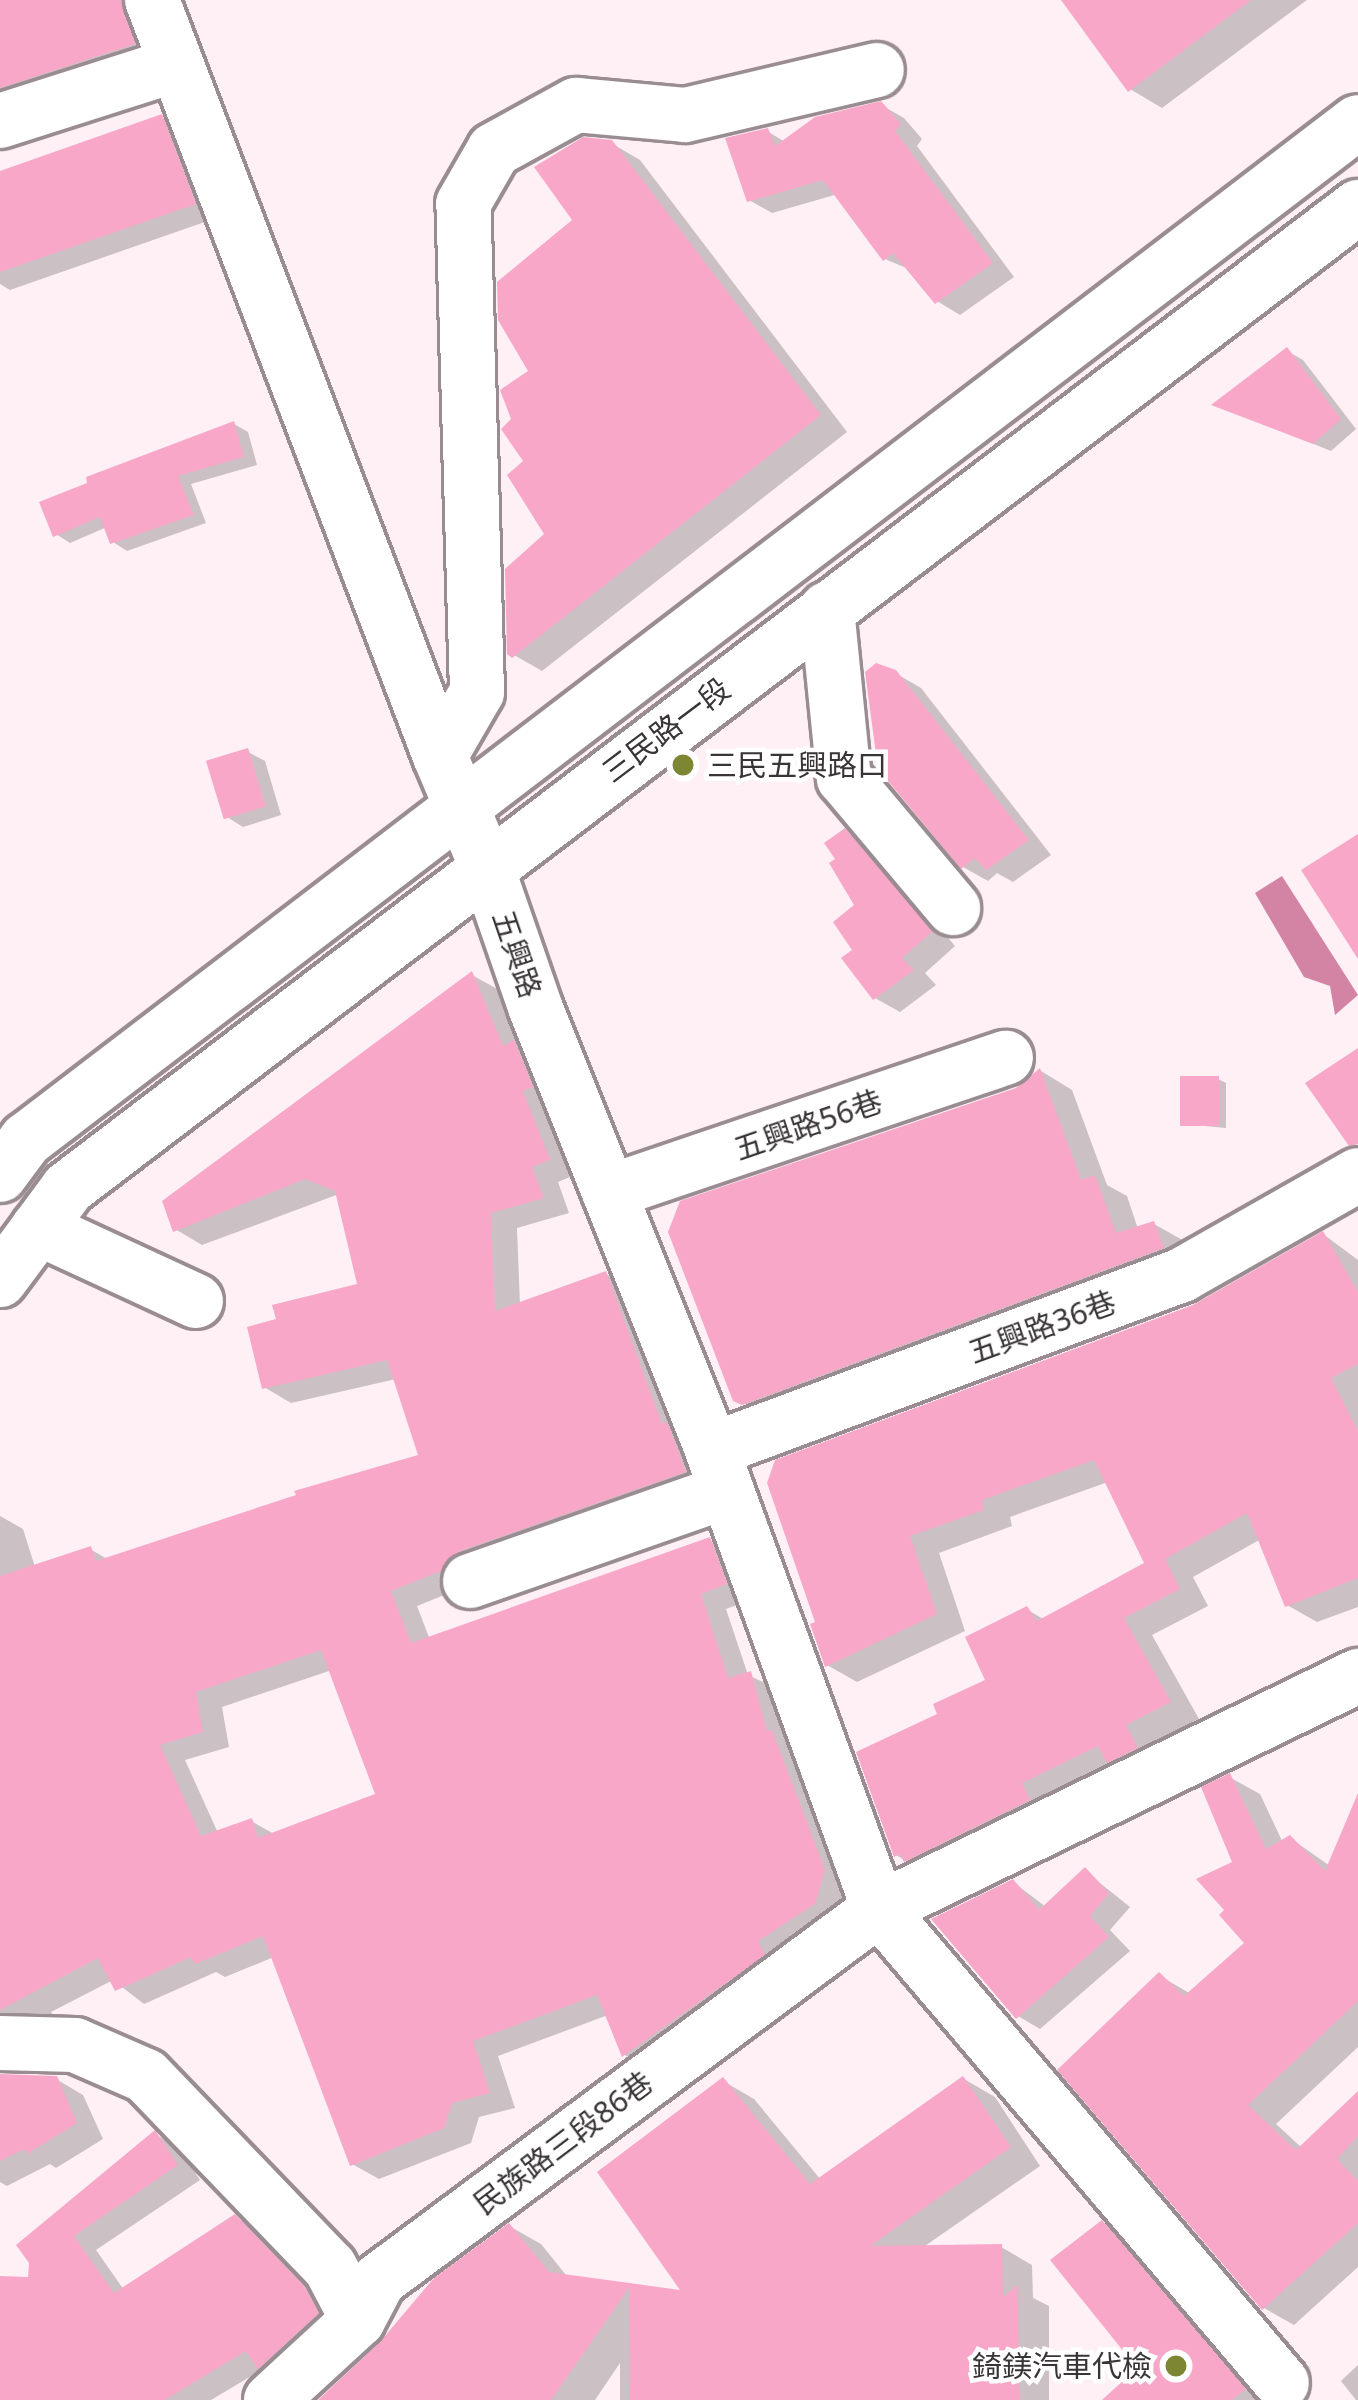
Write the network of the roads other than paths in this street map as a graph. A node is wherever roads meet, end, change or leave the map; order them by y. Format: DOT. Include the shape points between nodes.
graph roads {
  1 [pos="152,0"];
  2 [pos="176,65"];
  3 [pos="877,70"];
  4 [pos="0,121"];
  5 [pos="1358,122"];
  6 [pos="1358,207"];
  7 [pos="827,609"];
  8 [pos="450,779"];
  9 [pos="486,865"];
  10 [pos="953,908"];
  11 [pos="1006,1058"];
  12 [pos="9,1139"];
  13 [pos="1358,1175"];
  14 [pos="609,1192"];
  15 [pos="38,1228"];
  16 [pos="0,1280"];
  17 [pos="196,1301"];
  18 [pos="720,1470"];
  19 [pos="470,1581"];
  20 [pos="1358,1676"];
  21 [pos="879,1909"];
  22 [pos="0,2043"];
  23 [pos="358,2320"];
  24 [pos="1282,2383"];
  25 [pos="271,2400"];
  1 -- 2 [label="street, 五興路"];
  2 -- 4 [label="street"];
  2 -- 8 [label="street, 五興路"];
  3 -- 8 [label="street" via="686,115 576,105 494,150 463,204 477,692"];
  5 -- 8 [label="street"];
  6 -- 7 [label="street, 三民路一段"];
  7 -- 9 [label="street, 三民路一段"];
  7 -- 10 [label="street" via="844,778"];
  8 -- 9 [label="street, 五興路"];
  8 -- 12 [label="street"];
  9 -- 14 [label="street, 五興路"];
  9 -- 15 [label="street, 三民路一段" via="68,1187"];
  11 -- 14 [label="street, 五興路56巷"];
  13 -- 18 [label="street, 五興路36巷" via="1182,1276"];
  14 -- 18 [label="street, 五興路"];
  15 -- 16 [label="street, 三民路一段"];
  15 -- 17 [label="street"];
  18 -- 19 [label="street, 五興路36巷"];
  18 -- 21 [label="street, 五興路"];
  20 -- 21 [label="street, 民族路三段86巷"];
  21 -- 23 [label="street, 民族路三段86巷" via="379,2280"];
  21 -- 24 [label="street"];
  22 -- 23 [label="street" via="75,2044 146,2076 330,2267"];
  23 -- 25 [label="street, 民族路三段86巷"];
}
